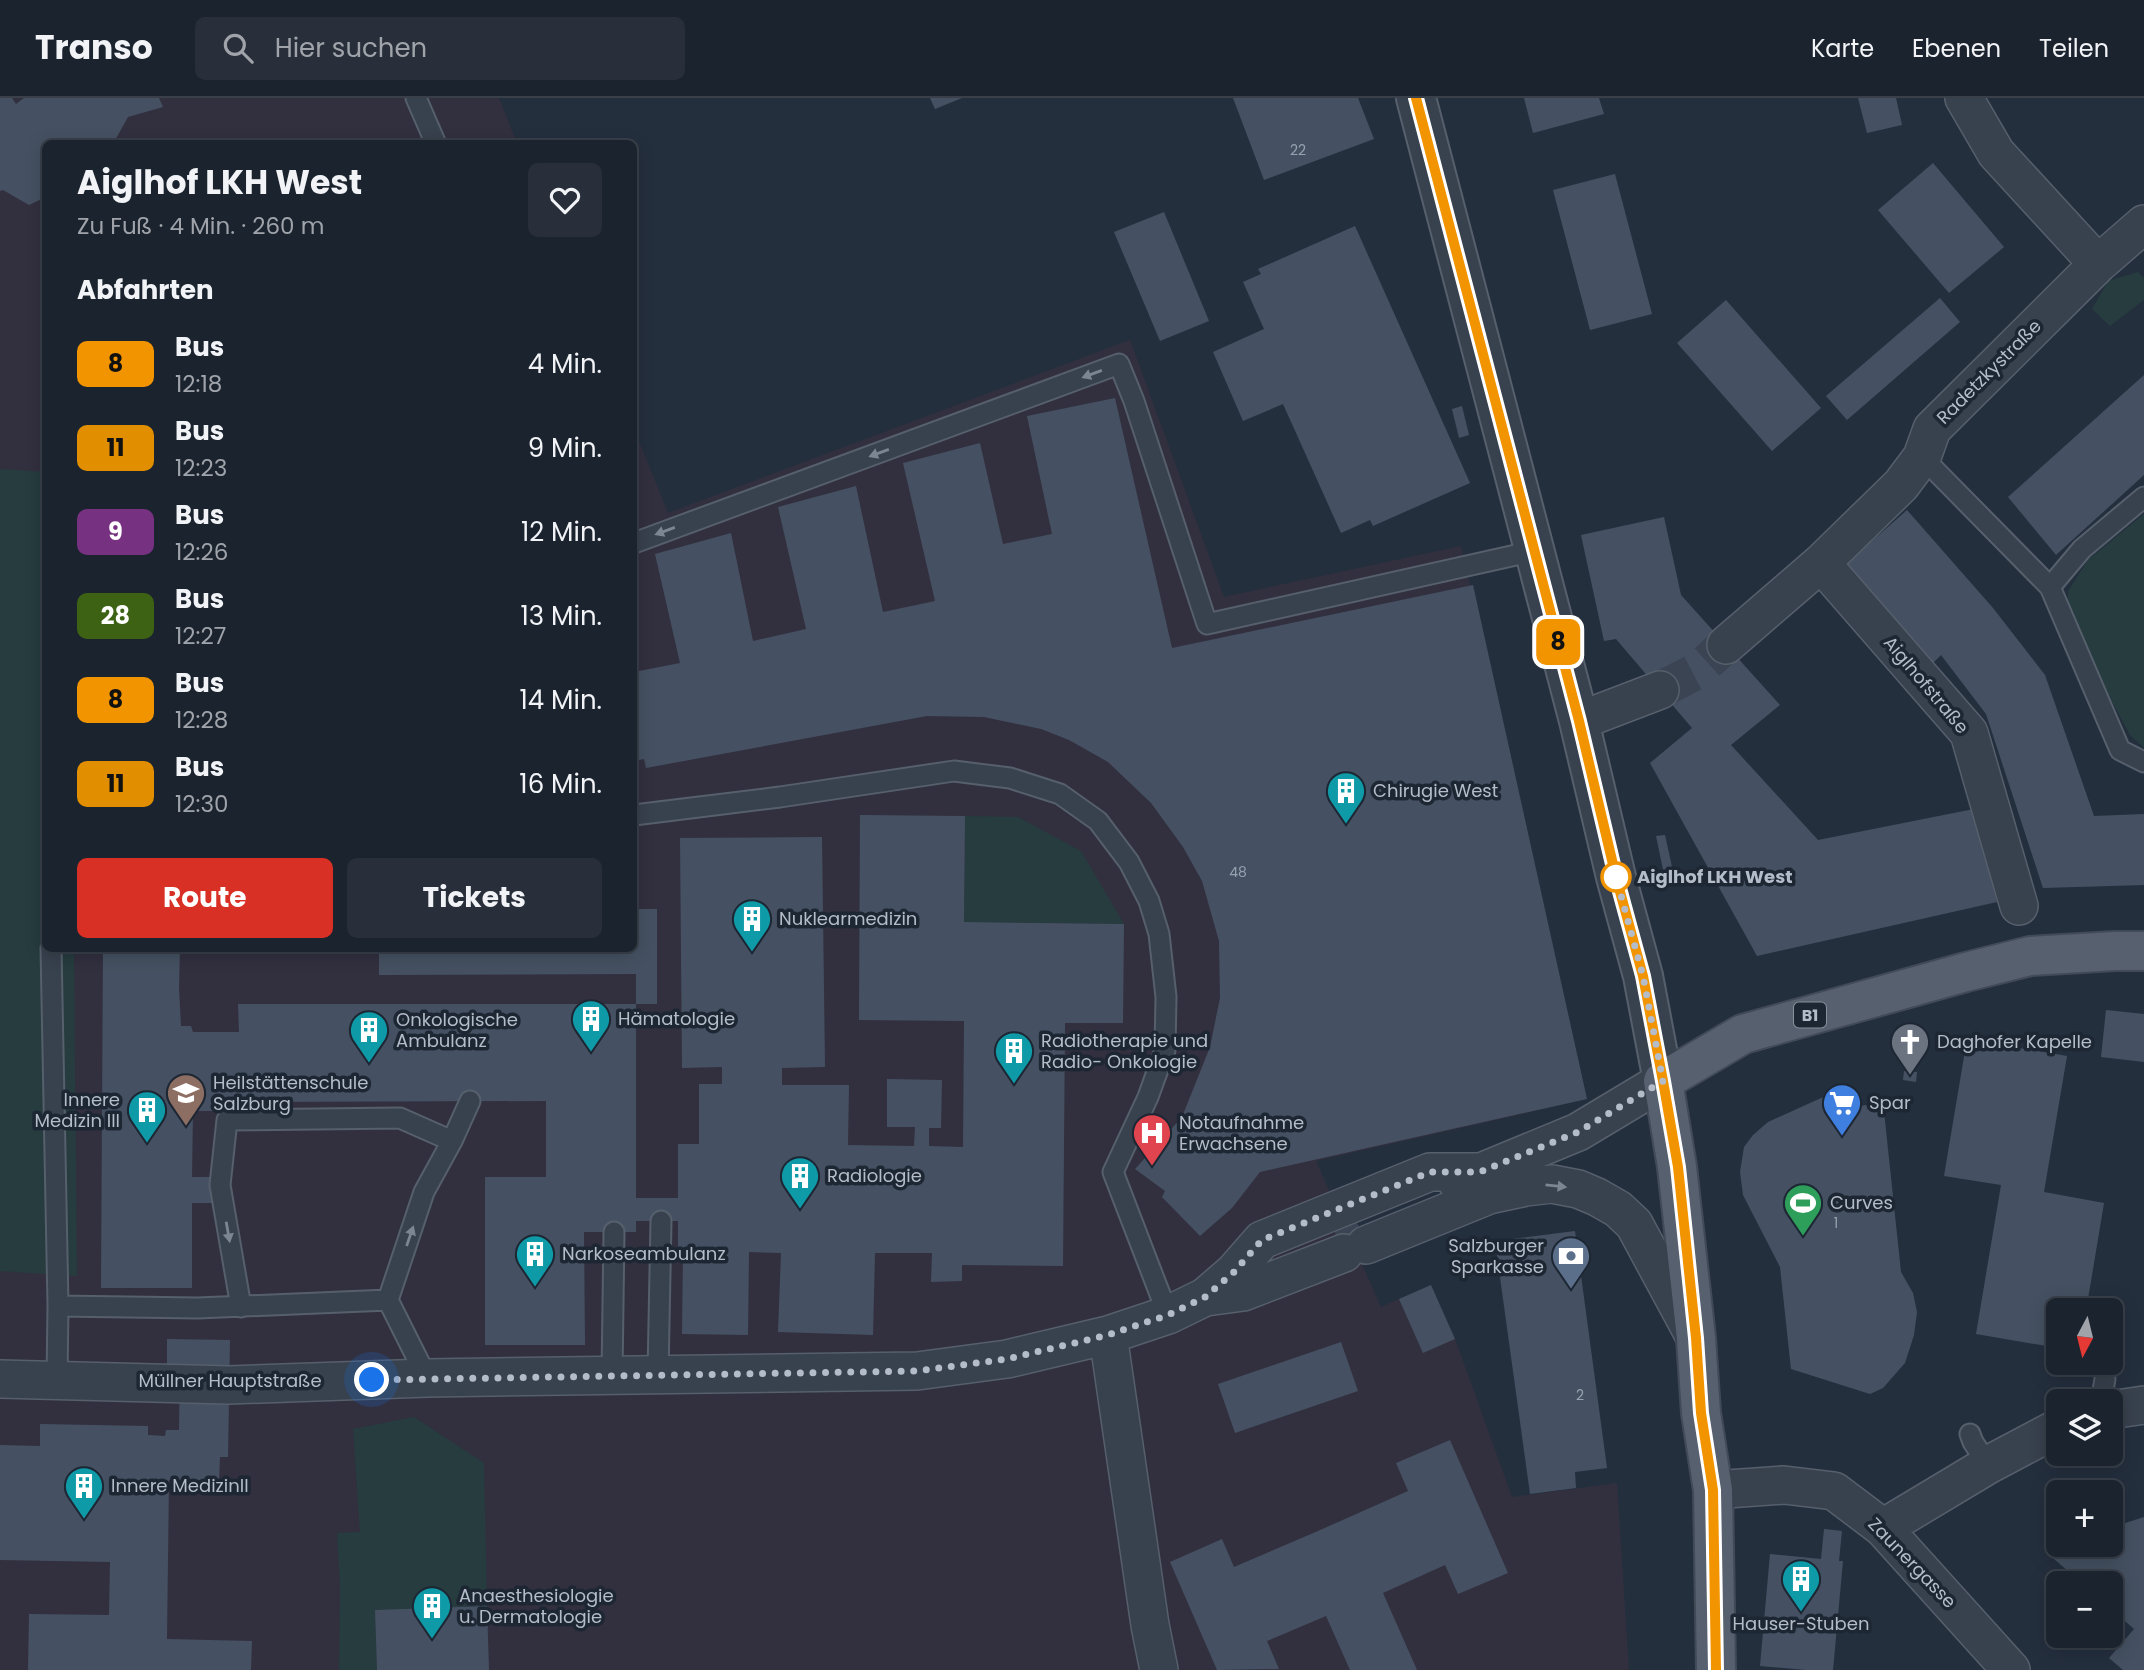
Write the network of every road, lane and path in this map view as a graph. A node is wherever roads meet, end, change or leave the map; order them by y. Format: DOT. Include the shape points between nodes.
graph roads {
  1 [pos="416,98"];
  2 [pos="1416,98"];
  3 [pos="1964,98"];
  4 [pos="434,140"];
  5 [pos="2144,225"];
  6 [pos="2098,264"];
  7 [pos="1922,457"];
  8 [pos="2144,497"];
  9 [pos="637,542"];
  10 [pos="1534,551"];
  11 [pos="1821,563"];
  12 [pos="2050,587"];
  13 [pos="1726,645"];
  14 [pos="1660,690"];
  15 [pos="1579,721"];
  16 [pos="2144,762"];
  17 [pos="637,814"];
  18 [pos="2019,906"];
  19 [pos="2144,951"];
  20 [pos="51,952"];
  21 [pos="1663,1081"];
  22 [pos="470,1101"];
  23 [pos="452,1141"];
  24 [pos="1485,1184"];
  25 [pos="661,1221"];
  26 [pos="614,1232"];
  27 [pos="1239,1282"];
  28 [pos="388,1300"];
  29 [pos="58,1306"];
  30 [pos="241,1307"];
  31 [pos="1168,1315"];
  32 [pos="1108,1335"];
  33 [pos="1696,1338"];
  34 [pos="658,1374"];
  35 [pos="612,1376"];
  36 [pos="427,1378"];
  37 [pos="0,1379"];
  38 [pos="57,1381"];
  39 [pos="2123,1399"];
  40 [pos="2144,1405"];
  41 [pos="2046,1431"];
  42 [pos="1713,1490"];
  43 [pos="1883,1528"];
  44 [pos="1159,1670"];
  45 [pos="1716,1670"];
  46 [pos="2011,1670"];
  1 -- 4 [label="lane"];
  2 -- 10 [label="street"];
  3 -- 6 [label="street" via="1996,153"];
  5 -- 6 [label="street, Radetzkystraße"];
  6 -- 7 [label="street, Radetzkystraße" via="1932,429"];
  7 -- 11 [label="street, Radetzkystraße" via="1901,485"];
  7 -- 12 [label="lane"];
  8 -- 12 [label="lane" via="2082,550"];
  10 -- 9 [label="lane, one-way" via="1207,624 1119,364"];
  10 -- 15 [label="street"];
  11 -- 13 [label="street, Radetzkystraße"];
  11 -- 18 [label="street, Aiglhofstraße" via="1969,733"];
  12 -- 16 [label="lane" via="2120,750"];
  14 -- 15 [label="street"];
  15 -- 21 [label="street" via="1643,976"];
  17 -- 31 [label="lane" via="954,771 1010,778 1060,794 1098,821 1129,862 1159,934 1166,997 1165,1050 1114,1172"];
  19 -- 21 [label="main road, B1" via="2030,956 1966,972 1743,1034"];
  20 -- 29 [label="lane"];
  21 -- 24 [label="street, Müllner Hauptstraße"];
  21 -- 33 [label="main road" via="1678,1167"];
  22 -- 23 [label="lane"];
  28 -- 23 [label="lane, one-way" via="424,1192"];
  23 -- 30 [label="lane, one-way" via="400,1118 223,1116 216,1185"];
  24 -- 27 [label="street, Müllner Hauptstraße" via="1354,1246"];
  24 -- 27 [label="street, Müllner Hauptstraße" via="1430,1172 1262,1240"];
  24 -- 33 [label="street, Müllner Hauptstraße, one-way" via="1552,1184 1578,1189 1618,1209 1634,1224"];
  25 -- 34 [label="lane"];
  26 -- 35 [label="lane"];
  27 -- 31 [label="street, Müllner Hauptstraße"];
  28 -- 30 [label="lane"];
  28 -- 36 [label="lane"];
  29 -- 30 [label="lane"];
  29 -- 38 [label="lane"];
  31 -- 32 [label="street, Müllner Hauptstraße"];
  32 -- 34 [label="street, Müllner Hauptstraße" via="1007,1359 917,1371"];
  32 -- 44 [label="street"];
  33 -- 42 [label="main road"];
  34 -- 35 [label="street, Müllner Hauptstraße"];
  35 -- 36 [label="street, Müllner Hauptstraße"];
  36 -- 38 [label="street, Müllner Hauptstraße" via="229,1385"];
  37 -- 38 [label="street, Müllner Hauptstraße"];
  39 -- 40 [label="street"];
  41 -- 43 [label="street" via="1979,1449"];
  42 -- 43 [label="street, Zaunergasse" via="1784,1485 1831,1490"];
  42 -- 45 [label="main road"];
  43 -- 46 [label="street, Zaunergasse"];
}
